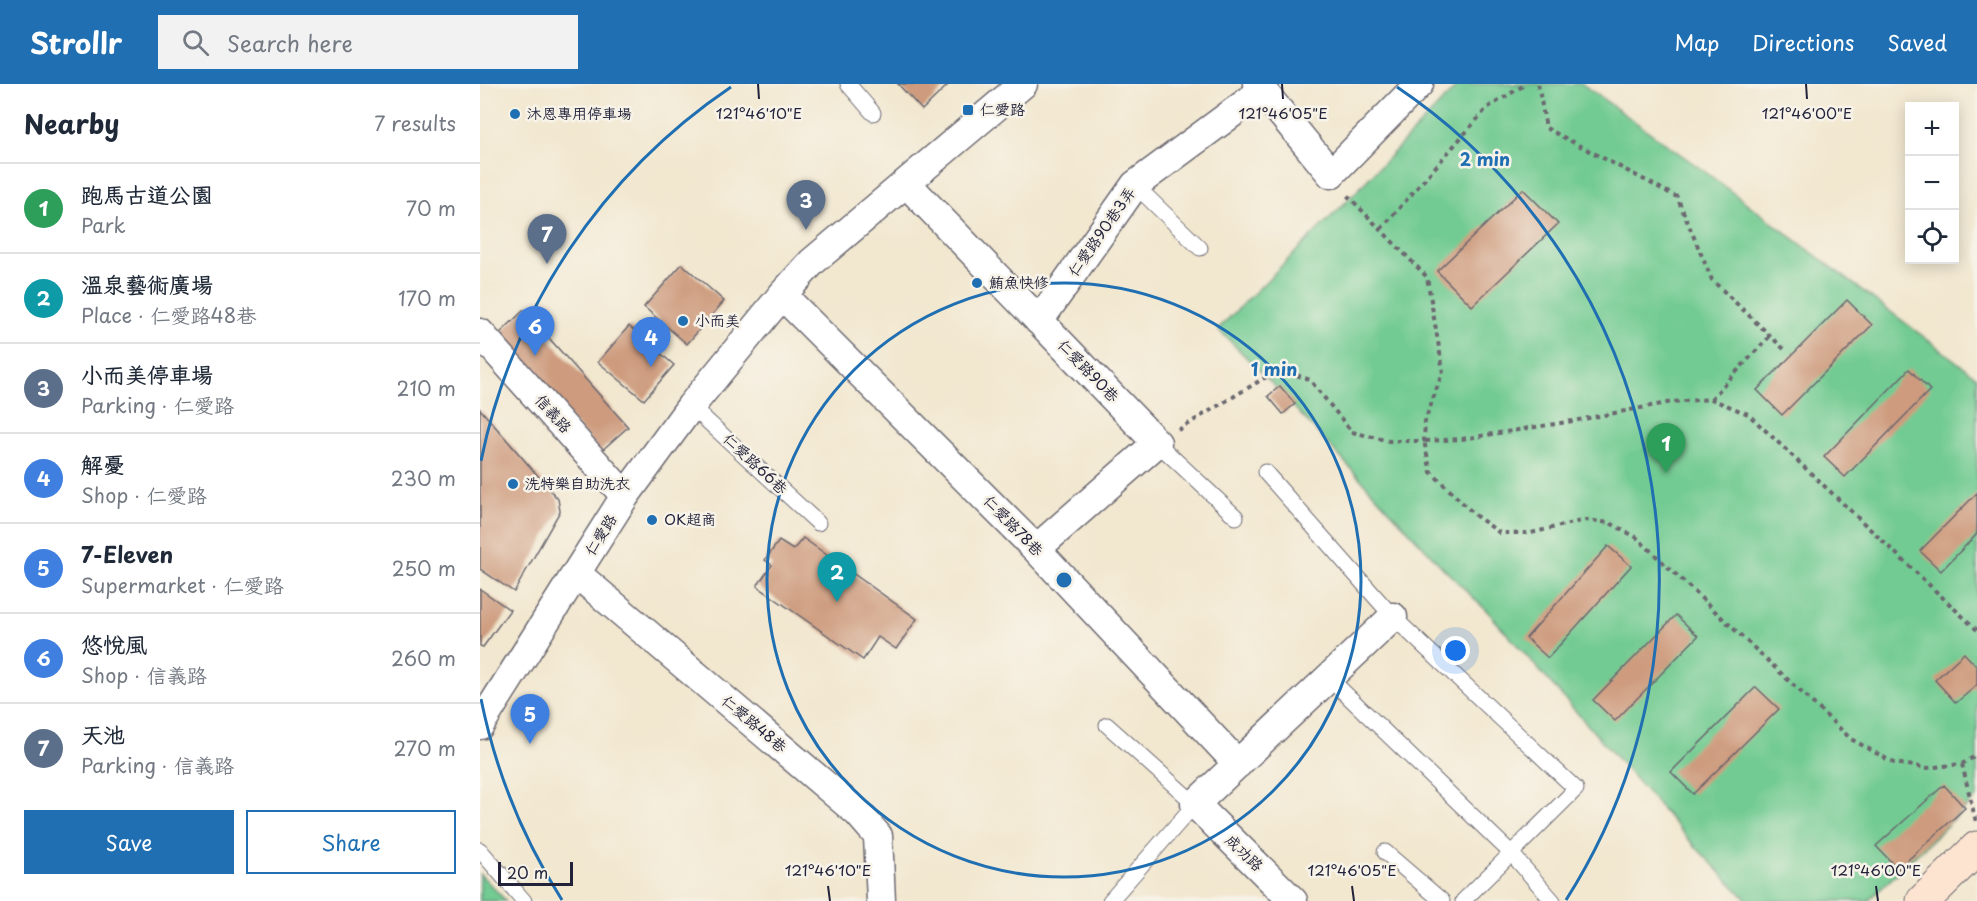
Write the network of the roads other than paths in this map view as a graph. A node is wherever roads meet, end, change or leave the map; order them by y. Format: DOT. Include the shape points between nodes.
graph roads {
  1 [pos="848,84"];
  2 [pos="1023,84"];
  3 [pos="1419,84"];
  4 [pos="1263,86"];
  5 [pos="873,113"];
  6 [pos="907,184"];
  7 [pos="1135,185"];
  8 [pos="1200,248"];
  9 [pos="782,295"];
  10 [pos="1039,321"];
  11 [pos="480,333"];
  12 [pos="691,406"];
  13 [pos="1157,442"];
  14 [pos="1265,472"];
  15 [pos="625,496"];
  16 [pos="1236,517"];
  17 [pos="818,523"];
  18 [pos="1036,549"];
  19 [pos="577,574"];
  20 [pos="1393,617"];
  21 [pos="1328,677"];
  22 [pos="480,725"];
  23 [pos="1107,725"];
  24 [pos="1238,764"];
  25 [pos="1195,804"];
  26 [pos="1977,848"];
  27 [pos="480,850"];
  28 [pos="1385,852"];
  29 [pos="1511,853"];
  30 [pos="524,901"];
  31 [pos="881,901"];
  32 [pos="1110,901"];
  33 [pos="1293,901"];
  34 [pos="1442,901"];
  35 [pos="1463,901"];
  36 [pos="1553,901"];
  37 [pos="1923,901"];
  1 -- 5 [label="lane"];
  2 -- 6 [label="street, 仁愛路"];
  3 -- 4 [label="street" via="1331,174"];
  4 -- 7 [label="street, 仁愛路90巷3弄"];
  6 -- 9 [label="street, 仁愛路" via="812,262"];
  6 -- 10 [label="street, 仁愛路90巷"];
  7 -- 8 [label="lane"];
  7 -- 10 [label="street, 仁愛路90巷3弄"];
  9 -- 12 [label="street, 仁愛路"];
  9 -- 18 [label="street, 仁愛路78巷"];
  10 -- 13 [label="street, 仁愛路90巷"];
  11 -- 15 [label="street, 信義路"];
  12 -- 15 [label="street, 仁愛路"];
  12 -- 17 [label="lane, 仁愛路66巷"];
  13 -- 16 [label="lane"];
  13 -- 18 [label="street"];
  14 -- 20 [label="lane"];
  15 -- 19 [label="street, 仁愛路"];
  18 -- 24 [label="street, 仁愛路78巷"];
  19 -- 22 [label="street, 仁愛路"];
  19 -- 31 [label="street, 仁愛路48巷" via="858,813 878,837"];
  20 -- 21 [label="street"];
  20 -- 29 [label="lane" via="1576,789"];
  21 -- 24 [label="street"];
  21 -- 29 [label="lane"];
  23 -- 25 [label="lane"];
  24 -- 25 [label="street"];
  25 -- 32 [label="lane"];
  25 -- 33 [label="street, 成功路"];
  26 -- 37 [label="street"];
  27 -- 30 [label="lane"];
  28 -- 34 [label="lane"];
  29 -- 35 [label="lane"];
  29 -- 36 [label="lane"];
}
